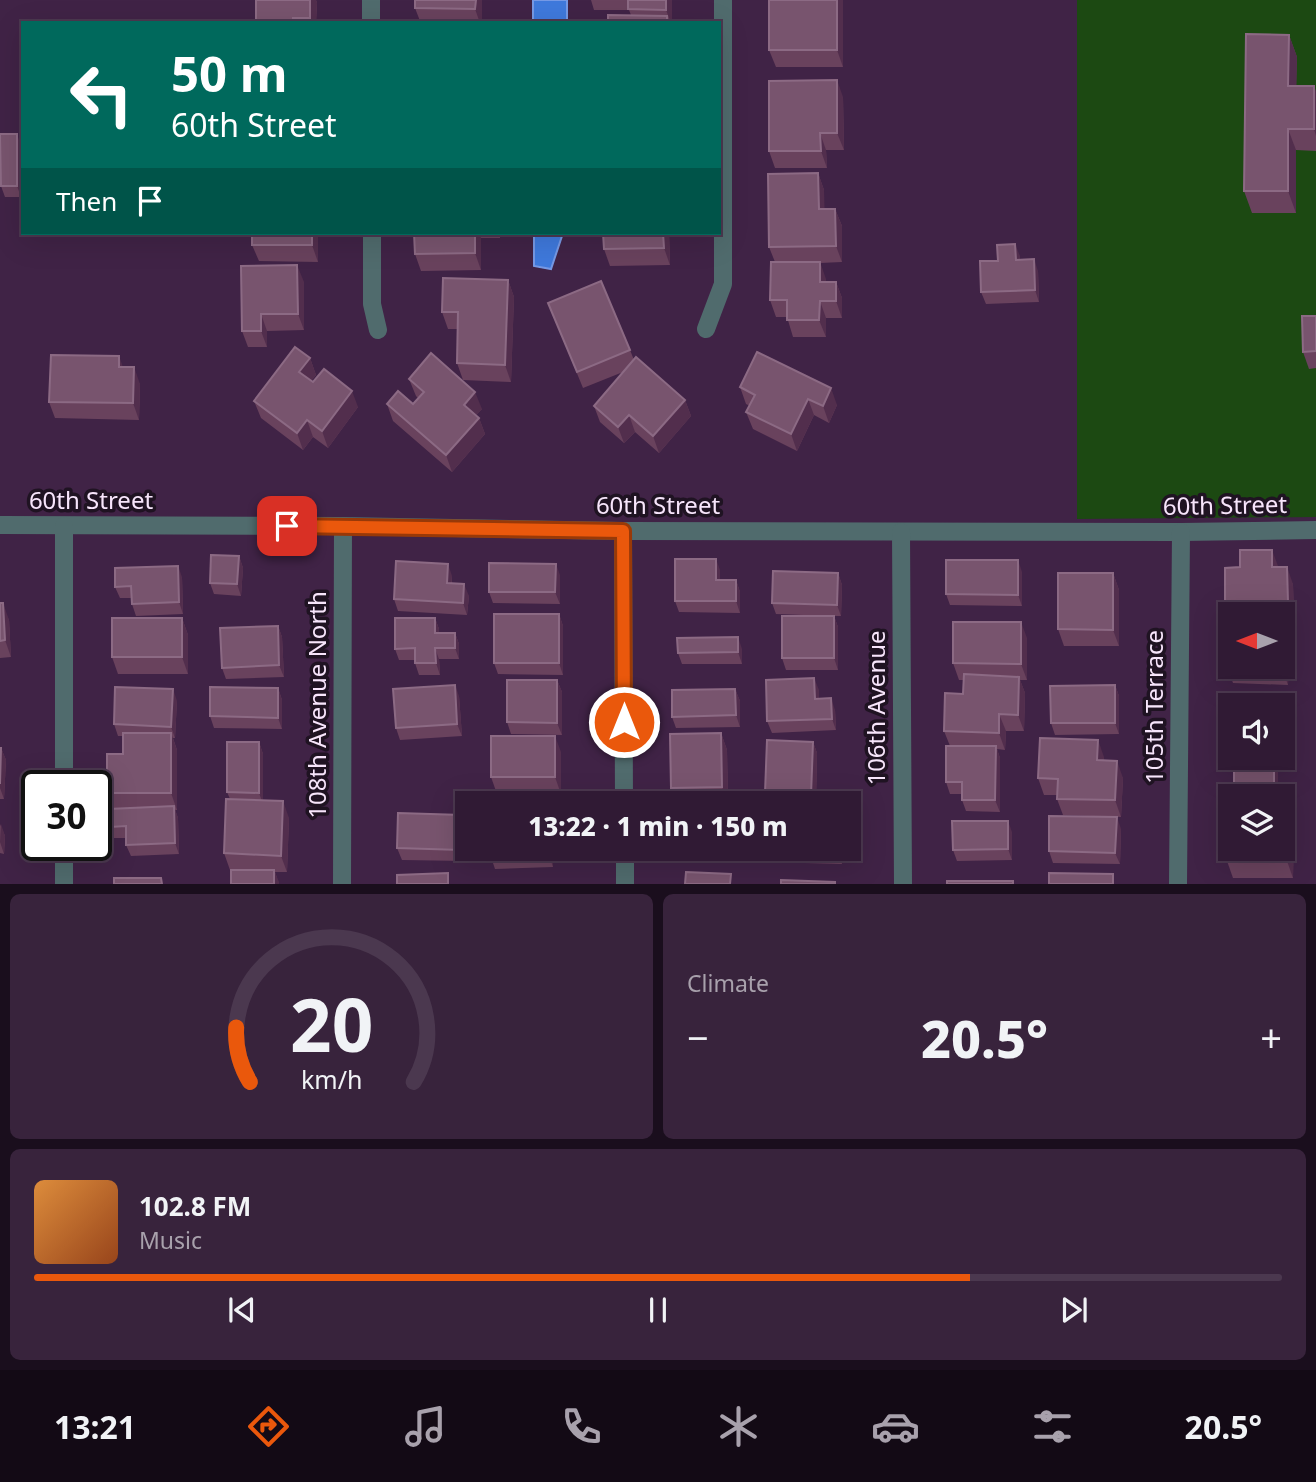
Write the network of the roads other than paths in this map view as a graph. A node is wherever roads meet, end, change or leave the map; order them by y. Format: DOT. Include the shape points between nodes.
graph roads {
  1 [pos="371,0"];
  2 [pos="723,0"];
  3 [pos="371,21"];
  4 [pos="372,235"];
  5 [pos="706,329"];
  6 [pos="378,330"];
  7 [pos="0,525"];
  8 [pos="64,526"];
  9 [pos="343,526"];
  10 [pos="1316,530"];
  11 [pos="623,531"];
  12 [pos="901,532"];
  13 [pos="1181,532"];
  14 [pos="64,770"];
  15 [pos="624,791"];
  16 [pos="64,861"];
  17 [pos="625,861"];
  18 [pos="64,884"];
  19 [pos="342,884"];
  20 [pos="625,884"];
  21 [pos="902,884"];
  22 [pos="1178,884"];
  1 -- 3 [label="street"];
  2 -- 5 [label="street" via="723,284"];
  4 -- 6 [label="street" via="372,304"];
  7 -- 8 [label="street, 60th Street"];
  8 -- 9 [label="street, 60th Street"];
  8 -- 14 [label="street"];
  9 -- 11 [label="street, 60th Street"];
  9 -- 19 [label="street, 108th Avenue North"];
  10 -- 13 [label="street, 60th Street"];
  11 -- 12 [label="street, 60th Street"];
  11 -- 15 [label="street"];
  12 -- 13 [label="street, 60th Street"];
  12 -- 21 [label="street, 106th Avenue"];
  13 -- 22 [label="street, 105th Terrace"];
  16 -- 18 [label="street"];
  17 -- 20 [label="street"];
}
